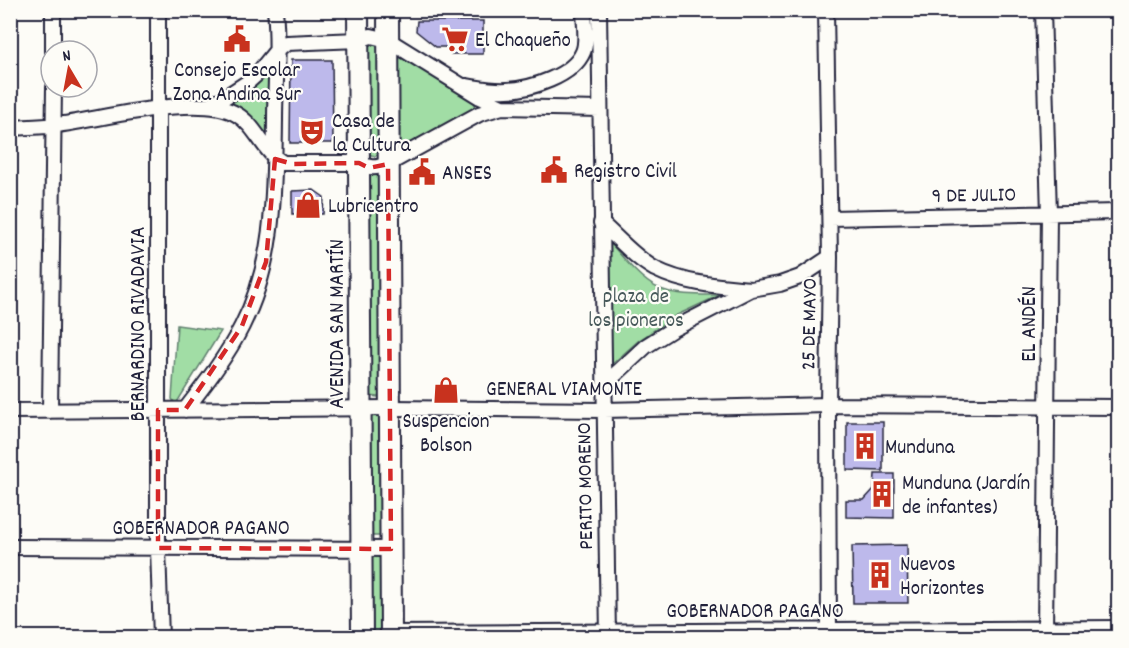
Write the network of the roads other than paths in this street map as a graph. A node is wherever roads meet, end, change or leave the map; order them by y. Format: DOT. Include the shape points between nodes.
graph roads {
  1 [pos="53,10"];
  2 [pos="158,10"];
  3 [pos="275,10"];
  4 [pos="358,10"];
  5 [pos="388,10"];
  6 [pos="584,10"];
  7 [pos="599,10"];
  8 [pos="826,10"];
  9 [pos="1043,10"];
  10 [pos="53,39"];
  11 [pos="358,40"];
  12 [pos="388,40"];
  13 [pos="276,51"];
  14 [pos="462,86"];
  15 [pos="54,99"];
  16 [pos="206,105"];
  17 [pos="501,107"];
  18 [pos="158,108"];
  19 [pos="600,109"];
  20 [pos="54,126"];
  21 [pos="10,128"];
  22 [pos="275,159"];
  23 [pos="358,164"];
  24 [pos="388,164"];
  25 [pos="1119,212"];
  26 [pos="1049,214"];
  27 [pos="830,218"];
  28 [pos="601,223"];
  29 [pos="830,257"];
  30 [pos="751,289"];
  31 [pos="605,384"];
  32 [pos="828,405"];
  33 [pos="1048,407"];
  34 [pos="1119,407"];
  35 [pos="360,408"];
  36 [pos="390,408"];
  37 [pos="158,410"];
  38 [pos="185,410"];
  39 [pos="604,410"];
  40 [pos="10,411"];
  41 [pos="50,411"];
  42 [pos="10,547"];
  43 [pos="158,548"];
  44 [pos="361,549"];
  45 [pos="391,549"];
  46 [pos="1119,628"];
  47 [pos="1045,633"];
  48 [pos="608,634"];
  49 [pos="829,634"];
  50 [pos="391,635"];
  51 [pos="161,638"];
  52 [pos="362,638"];
  1 -- 10 [label="street"];
  2 -- 18 [label="street, BERNARDINO RIVADAVIA"];
  3 -- 13 [label="street"];
  4 -- 11 [label="main road, AVENIDA SAN MARTÍN"];
  5 -- 12 [label="main road"];
  6 -- 14 [label="street" via="584,49 578,61 560,75 537,85 508,90"];
  7 -- 19 [label="street, PERITO MORENO"];
  8 -- 27 [label="street, 25 DE MAYO"];
  9 -- 26 [label="street, EL ANDÉN"];
  11 -- 12 [label="street" via="377,36"];
  11 -- 13 [label="street" via="292,42"];
  11 -- 23 [label="main road, AVENIDA SAN MARTÍN"];
  12 -- 14 [label="street"];
  12 -- 24 [label="main road"];
  13 -- 16 [label="street" via="248,82"];
  13 -- 22 [label="street"];
  14 -- 17 [label="street"];
  15 -- 20 [label="street"];
  16 -- 18 [label="street"];
  16 -- 22 [label="street" via="236,114 250,125"];
  17 -- 19 [label="street"];
  17 -- 24 [label="street" via="479,114"];
  18 -- 20 [label="street"];
  18 -- 37 [label="street, BERNARDINO RIVADAVIA"];
  19 -- 28 [label="street, PERITO MORENO"];
  20 -- 21 [label="street"];
  20 -- 41 [label="street"];
  22 -- 23 [label="street" via="293,164"];
  22 -- 38 [label="street" via="272,230 255,296 228,352"];
  23 -- 24 [label="street" via="369,168"];
  23 -- 35 [label="main road, AVENIDA SAN MARTÍN"];
  24 -- 36 [label="main road"];
  25 -- 26 [label="street, 9 DE JULIO"];
  26 -- 27 [label="street, 9 DE JULIO"];
  26 -- 33 [label="street, EL ANDÉN"];
  27 -- 29 [label="street, 25 DE MAYO"];
  28 -- 30 [label="street" via="654,268 698,284"];
  28 -- 31 [label="street, PERITO MORENO"];
  29 -- 30 [label="street" via="800,277"];
  29 -- 32 [label="street, 25 DE MAYO"];
  30 -- 31 [label="street" via="646,346"];
  31 -- 39 [label="street, PERITO MORENO"];
  32 -- 33 [label="street, GENERAL VIAMONTE"];
  32 -- 39 [label="street, GENERAL VIAMONTE"];
  32 -- 49 [label="street, 25 DE MAYO"];
  33 -- 34 [label="street, GENERAL VIAMONTE"];
  33 -- 47 [label="street, EL ANDÉN"];
  35 -- 36 [label="street, GENERAL VIAMONTE"];
  35 -- 38 [label="street, GENERAL VIAMONTE"];
  35 -- 44 [label="main road, AVENIDA SAN MARTÍN"];
  36 -- 39 [label="street, GENERAL VIAMONTE"];
  36 -- 45 [label="main road"];
  37 -- 38 [label="street, GENERAL VIAMONTE"];
  37 -- 41 [label="street, GENERAL VIAMONTE"];
  37 -- 43 [label="street, BERNARDINO RIVADAVIA"];
  39 -- 48 [label="street, PERITO MORENO"];
  40 -- 41 [label="street, GENERAL VIAMONTE"];
  42 -- 43 [label="street, GOBERNADOR PAGANO"];
  43 -- 44 [label="street, GOBERNADOR PAGANO"];
  43 -- 51 [label="street, BERNARDINO RIVADAVIA"];
  44 -- 45 [label="street, GOBERNADOR PAGANO"];
  44 -- 52 [label="main road, AVENIDA SAN MARTÍN"];
  45 -- 50 [label="main road"];
  46 -- 47 [label="street, GOBERNADOR PAGANO"];
  47 -- 49 [label="street, GOBERNADOR PAGANO"];
  48 -- 49 [label="street, GOBERNADOR PAGANO"];
  48 -- 50 [label="street, GOBERNADOR PAGANO"];
}
